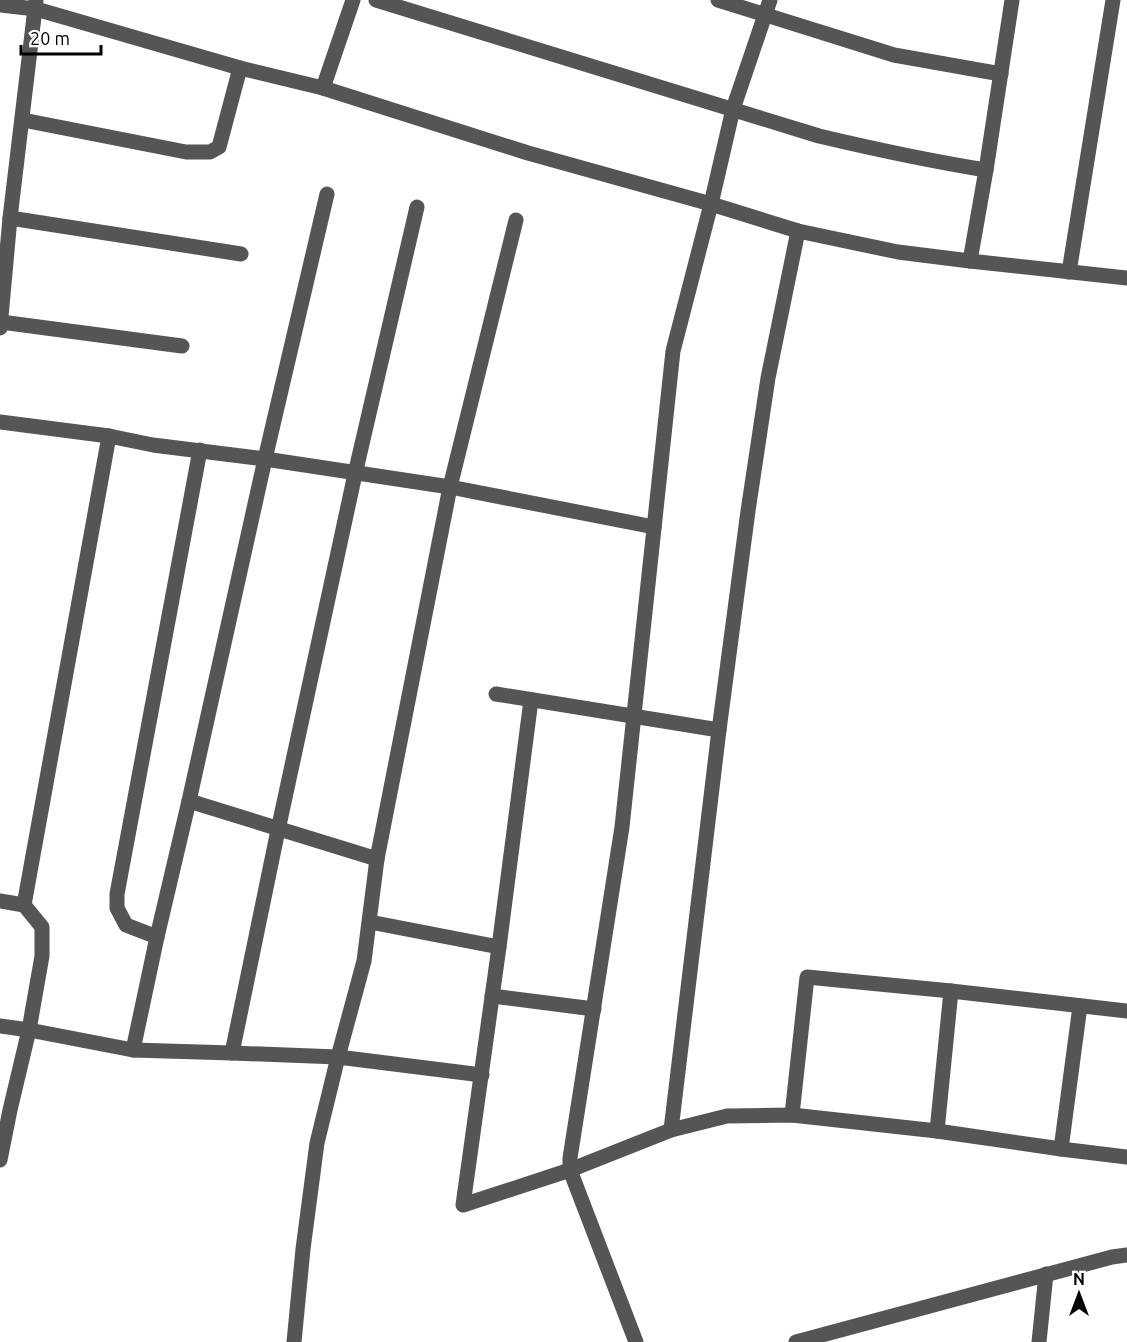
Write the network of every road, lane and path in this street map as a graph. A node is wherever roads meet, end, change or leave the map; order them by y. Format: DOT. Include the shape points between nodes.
graph roads {
  1 [pos="353,0"];
  2 [pos="376,0"];
  3 [pos="718,0"];
  4 [pos="1012,0"];
  5 [pos="1113,0"];
  6 [pos="36,4"];
  7 [pos="0,5"];
  8 [pos="768,7"];
  9 [pos="240,68"];
  10 [pos="1001,74"];
  11 [pos="323,88"];
  12 [pos="733,109"];
  13 [pos="22,120"];
  14 [pos="986,170"];
  15 [pos="327,194"];
  16 [pos="711,204"];
  17 [pos="417,207"];
  18 [pos="10,218"];
  19 [pos="516,220"];
  20 [pos="798,231"];
  21 [pos="241,254"];
  22 [pos="970,261"];
  23 [pos="1069,272"];
  24 [pos="1127,278"];
  25 [pos="1,322"];
  26 [pos="0,328"];
  27 [pos="182,346"];
  28 [pos="0,422"];
  29 [pos="109,436"];
  30 [pos="200,450"];
  31 [pos="265,459"];
  32 [pos="355,474"];
  33 [pos="450,487"];
  34 [pos="654,527"];
  35 [pos="496,694"];
  36 [pos="531,700"];
  37 [pos="634,717"];
  38 [pos="719,730"];
  39 [pos="189,801"];
  40 [pos="278,830"];
  41 [pos="377,859"];
  42 [pos="0,901"];
  43 [pos="24,905"];
  44 [pos="370,922"];
  45 [pos="157,937"];
  46 [pos="499,947"];
  47 [pos="951,991"];
  48 [pos="492,996"];
  49 [pos="1080,1006"];
  50 [pos="594,1009"];
  51 [pos="1127,1011"];
  52 [pos="0,1026"];
  53 [pos="29,1030"];
  54 [pos="133,1050"];
  55 [pos="232,1053"];
  56 [pos="338,1057"];
  57 [pos="482,1075"];
  58 [pos="792,1115"];
  59 [pos="671,1130"];
  60 [pos="937,1131"];
  61 [pos="1061,1149"];
  62 [pos="1127,1157"];
  63 [pos="0,1160"];
  64 [pos="570,1170"];
  65 [pos="1127,1255"];
  66 [pos="1046,1274"];
  67 [pos="847,1335"];
  68 [pos="294,1342"];
  69 [pos="636,1342"];
  70 [pos="796,1342"];
  71 [pos="1039,1342"];
  1 -- 11 [label="street"];
  2 -- 12 [label="street"];
  3 -- 8 [label="street"];
  4 -- 10 [label="street"];
  5 -- 23 [label="street"];
  6 -- 7 [label="street"];
  6 -- 9 [label="street"];
  6 -- 13 [label="street"];
  8 -- 10 [label="street" via="894,54"];
  8 -- 12 [label="street"];
  9 -- 11 [label="street"];
  9 -- 13 [label="street" via="219,147 210,152 186,152"];
  10 -- 14 [label="street"];
  11 -- 16 [label="street" via="528,153"];
  12 -- 14 [label="street" via="859,146"];
  12 -- 16 [label="street"];
  13 -- 18 [label="street"];
  14 -- 22 [label="street"];
  15 -- 31 [label="street"];
  16 -- 20 [label="street"];
  16 -- 34 [label="street" via="673,351"];
  17 -- 32 [label="street"];
  18 -- 21 [label="street"];
  18 -- 25 [label="street"];
  19 -- 33 [label="street"];
  20 -- 22 [label="street" via="898,252"];
  20 -- 38 [label="street" via="768,378"];
  22 -- 23 [label="street"];
  23 -- 24 [label="street"];
  25 -- 26 [label="street"];
  25 -- 27 [label="street"];
  28 -- 29 [label="street"];
  29 -- 30 [label="street"];
  29 -- 43 [label="street"];
  30 -- 31 [label="street"];
  30 -- 45 [label="street" via="117,894 117,908 126,925"];
  31 -- 32 [label="street"];
  31 -- 39 [label="street"];
  32 -- 33 [label="street"];
  32 -- 40 [label="street"];
  33 -- 34 [label="street"];
  33 -- 41 [label="street"];
  34 -- 37 [label="street"];
  35 -- 36 [label="street"];
  36 -- 37 [label="street"];
  36 -- 46 [label="street"];
  37 -- 38 [label="street"];
  37 -- 50 [label="street" via="622,827"];
  38 -- 59 [label="street"];
  39 -- 40 [label="street"];
  39 -- 45 [label="street"];
  40 -- 41 [label="street"];
  40 -- 55 [label="street"];
  41 -- 44 [label="street"];
  42 -- 43 [label="street"];
  43 -- 53 [label="street" via="42,927 42,956"];
  44 -- 46 [label="street"];
  44 -- 56 [label="street" via="364,961"];
  45 -- 54 [label="street"];
  46 -- 48 [label="street"];
  47 -- 49 [label="street"];
  47 -- 58 [label="street" via="807,977"];
  47 -- 60 [label="street"];
  48 -- 50 [label="street"];
  48 -- 57 [label="street"];
  49 -- 51 [label="street"];
  49 -- 61 [label="street"];
  50 -- 64 [label="street"];
  52 -- 53 [label="street"];
  53 -- 54 [label="street"];
  53 -- 63 [label="street"];
  54 -- 55 [label="street"];
  55 -- 56 [label="street"];
  56 -- 57 [label="street"];
  56 -- 68 [label="street" via="317,1143"];
  57 -- 64 [label="street" via="463,1205"];
  58 -- 59 [label="street" via="727,1116"];
  58 -- 60 [label="street"];
  59 -- 64 [label="street"];
  60 -- 61 [label="street"];
  61 -- 62 [label="street"];
  64 -- 69 [label="street"];
  65 -- 66 [label="street"];
  66 -- 67 [label="street"];
  66 -- 71 [label="street"];
  67 -- 70 [label="street"];
}
